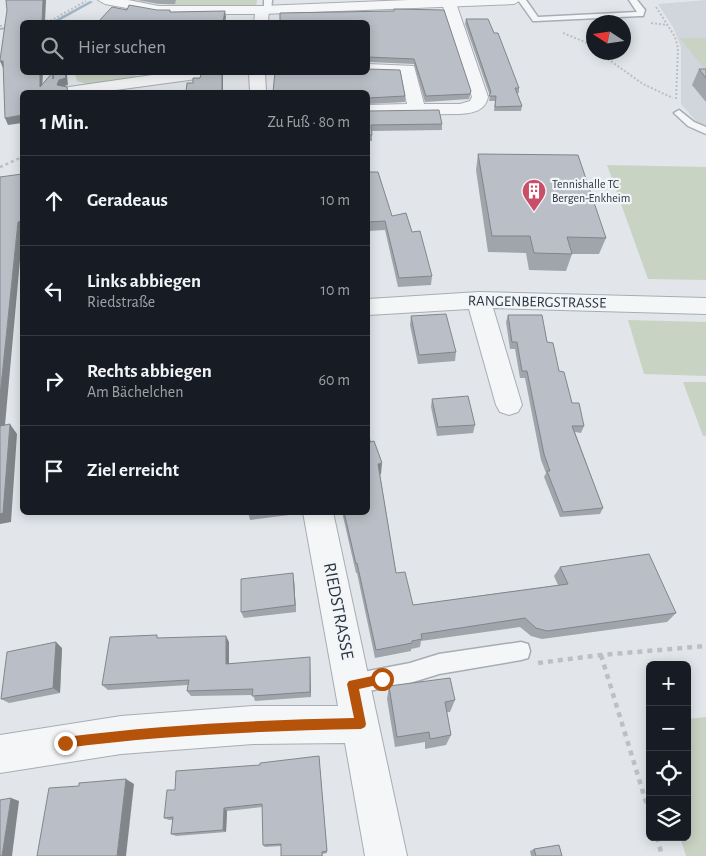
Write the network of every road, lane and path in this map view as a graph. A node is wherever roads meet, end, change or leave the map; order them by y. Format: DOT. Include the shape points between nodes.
graph roads {
  1 [pos="89,0"];
  2 [pos="105,0"];
  3 [pos="495,0"];
  4 [pos="514,0"];
  5 [pos="522,0"];
  6 [pos="632,0"];
  7 [pos="382,3"];
  8 [pos="449,3"];
  9 [pos="656,6"];
  10 [pos="265,10"];
  11 [pos="541,19"];
  12 [pos="52,20"];
  13 [pos="8,25"];
  14 [pos="0,26"];
  15 [pos="586,43"];
  16 [pos="609,60"];
  17 [pos="370,69"];
  18 [pos="190,75"];
  19 [pos="258,75"];
  20 [pos="83,90"];
  21 [pos="258,90"];
  22 [pos="676,99"];
  23 [pos="417,109"];
  24 [pos="370,110"];
  25 [pos="679,113"];
  26 [pos="706,131"];
  27 [pos="20,158"];
  28 [pos="0,167"];
  29 [pos="479,300"];
  30 [pos="706,306"];
  31 [pos="370,307"];
  32 [pos="510,405"];
  33 [pos="319,515"];
  34 [pos="521,651"];
  35 [pos="601,655"];
  36 [pos="353,684"];
  37 [pos="361,724"];
  38 [pos="0,754"];
  39 [pos="646,802"];
  40 [pos="658,841"];
  41 [pos="386,856"];
  42 [pos="662,856"];
  1 -- 12 [label="path"];
  2 -- 10 [label="street" via="165,10"];
  3 -- 4 [label="street"];
  3 -- 8 [label="street"];
  5 -- 11 [label="lane" via="536,19"];
  6 -- 11 [label="lane" via="641,10 640,14"];
  7 -- 8 [label="street"];
  7 -- 10 [label="street"];
  8 -- 23 [label="street" via="479,101 469,108"];
  9 -- 22 [label="path" via="678,48"];
  11 -- 15 [label="path" via="548,26"];
  13 -- 14 [label="path"];
  16 -- 22 [label="path" via="641,84"];
  17 -- 23 [label="street" via="408,69"];
  18 -- 20 [label="street"];
  19 -- 21 [label="street"];
  22 -- 25 [label="path"];
  23 -- 24 [label="street"];
  25 -- 26 [label="lane"];
  27 -- 28 [label="path"];
  29 -- 30 [label="street, RANGENBERGSTRASSE"];
  29 -- 31 [label="street, RANGENBERGSTRASSE"];
  29 -- 32 [label="street"];
  33 -- 36 [label="street, RIEDSTRASSE"];
  34 -- 36 [label="lane" via="439,664"];
  35 -- 39 [label="path"];
  36 -- 37 [label="street, RIEDSTRASSE"];
  37 -- 38 [label="street" via="253,725 121,735"];
  37 -- 41 [label="street, RIEDSTRASSE"];
  40 -- 42 [label="path"];
}
